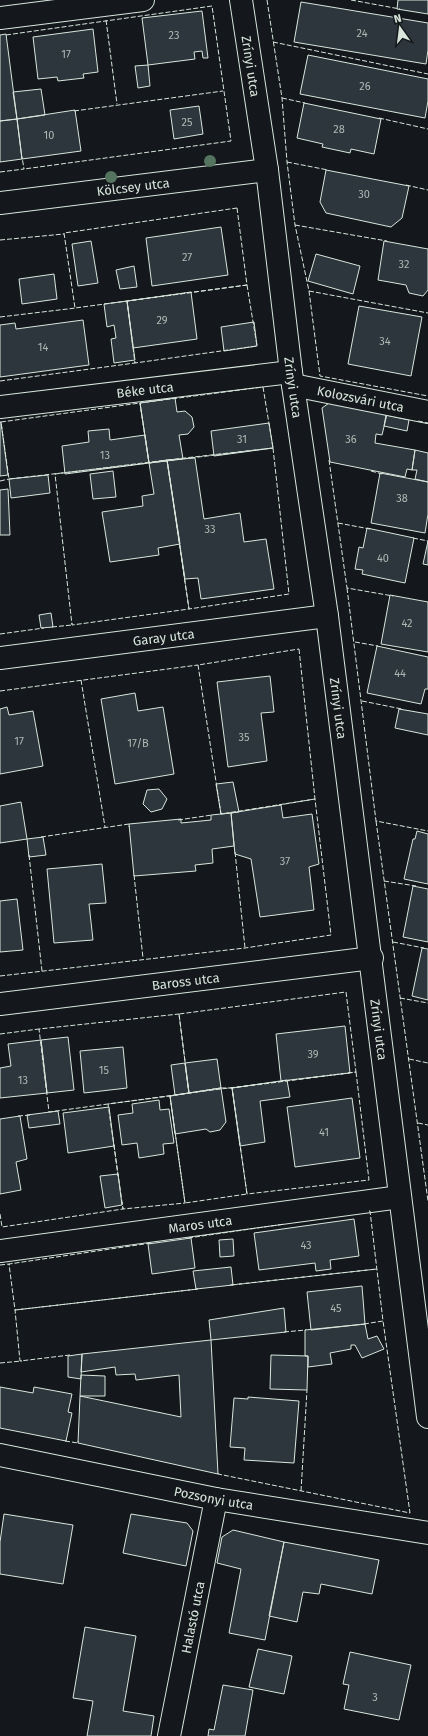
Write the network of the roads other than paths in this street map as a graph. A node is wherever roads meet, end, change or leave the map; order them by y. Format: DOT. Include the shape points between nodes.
graph roads {
  1 [pos="143,0"];
  2 [pos="241,0"];
  3 [pos="0,18"];
  4 [pos="267,170"];
  5 [pos="0,203"];
  6 [pos="292,379"];
  7 [pos="0,407"];
  8 [pos="428,412"];
  9 [pos="327,616"];
  10 [pos="0,658"];
  11 [pos="372,958"];
  12 [pos="0,1004"];
  13 [pos="400,1197"];
  14 [pos="0,1251"];
  15 [pos="428,1418"];
  16 [pos="0,1455"];
  17 [pos="216,1500"];
  18 [pos="428,1533"];
  19 [pos="169,1736"];
  1 -- 3 [label="street"];
  2 -- 4 [label="street, Zrínyi utca"];
  4 -- 5 [label="street, Kölcsey utca"];
  4 -- 6 [label="street, Zrínyi utca"];
  6 -- 7 [label="street, Béke utca"];
  6 -- 8 [label="street, Kolozsvári utca"];
  6 -- 9 [label="street, Zrínyi utca"];
  9 -- 10 [label="street, Garay utca"];
  9 -- 11 [label="street, Zrínyi utca"];
  11 -- 12 [label="street, Baross utca"];
  11 -- 13 [label="street, Zrínyi utca"];
  13 -- 14 [label="street, Maros utca"];
  13 -- 15 [label="street, Zrínyi utca"];
  16 -- 17 [label="street, Pozsonyi utca"];
  17 -- 18 [label="street, Pozsonyi utca"];
  17 -- 19 [label="street, Halastó utca"];
}
